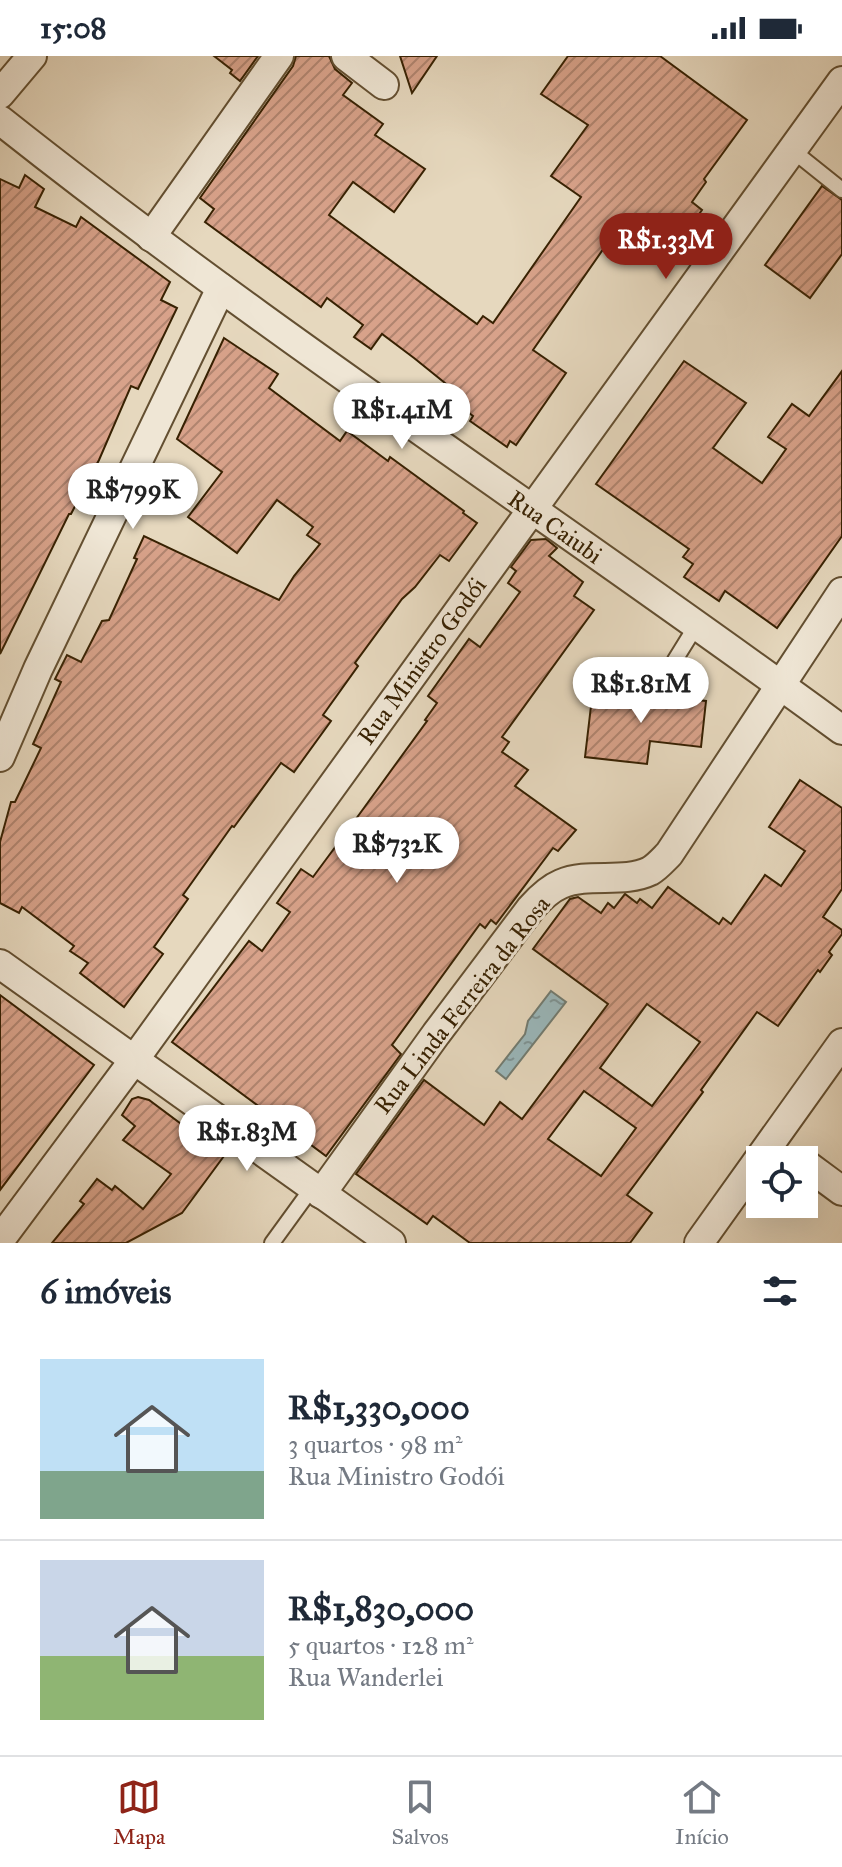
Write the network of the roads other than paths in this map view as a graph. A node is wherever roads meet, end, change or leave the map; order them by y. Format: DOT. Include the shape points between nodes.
graph roads {
  1 [pos="32,56"];
  2 [pos="279,56"];
  3 [pos="346,56"];
  4 [pos="842,81"];
  5 [pos="384,85"];
  6 [pos="0,94"];
  7 [pos="0,120"];
  8 [pos="792,150"];
  9 [pos="842,190"];
  10 [pos="151,237"];
  11 [pos="221,288"];
  12 [pos="531,510"];
  13 [pos="842,592"];
  14 [pos="696,626"];
  15 [pos="671,682"];
  16 [pos="780,685"];
  17 [pos="842,730"];
  18 [pos="0,757"];
  19 [pos="0,964"];
  20 [pos="842,1043"];
  21 [pos="134,1060"];
  22 [pos="773,1141"];
  23 [pos="780,1146"];
  24 [pos="818,1174"];
  25 [pos="316,1191"];
  26 [pos="842,1191"];
  27 [pos="0,1240"];
  28 [pos="272,1243"];
  29 [pos="391,1243"];
  30 [pos="699,1243"];
  1 -- 6 [label="street"];
  2 -- 10 [label="street"];
  3 -- 5 [label="street"];
  4 -- 8 [label="street, Rua Ministro Godói"];
  7 -- 10 [label="street, Rua Caiubi"];
  8 -- 9 [label="lane"];
  8 -- 12 [label="street, Rua Ministro Godói"];
  10 -- 11 [label="street, Rua Caiubi"];
  11 -- 12 [label="street, Rua Caiubi"];
  11 -- 18 [label="street"];
  12 -- 14 [label="street, Rua Caiubi"];
  12 -- 21 [label="street, Rua Ministro Godói"];
  13 -- 16 [label="street, Rua Linda Ferreira da Rosa"];
  14 -- 15 [label="lane" via="675,660"];
  14 -- 16 [label="street, Rua Caiubi"];
  16 -- 17 [label="street, Rua Caiubi"];
  16 -- 25 [label="street, Rua Linda Ferreira da Rosa" via="659,864 639,874 578,878 559,885 531,908"];
  19 -- 21 [label="street"];
  20 -- 22 [label="street"];
  21 -- 25 [label="street"];
  21 -- 27 [label="street, Rua Ministro Godói"];
  22 -- 23 [label="street"];
  22 -- 30 [label="street"];
  24 -- 26 [label="street"];
  25 -- 28 [label="lane"];
  25 -- 29 [label="street"];
}
